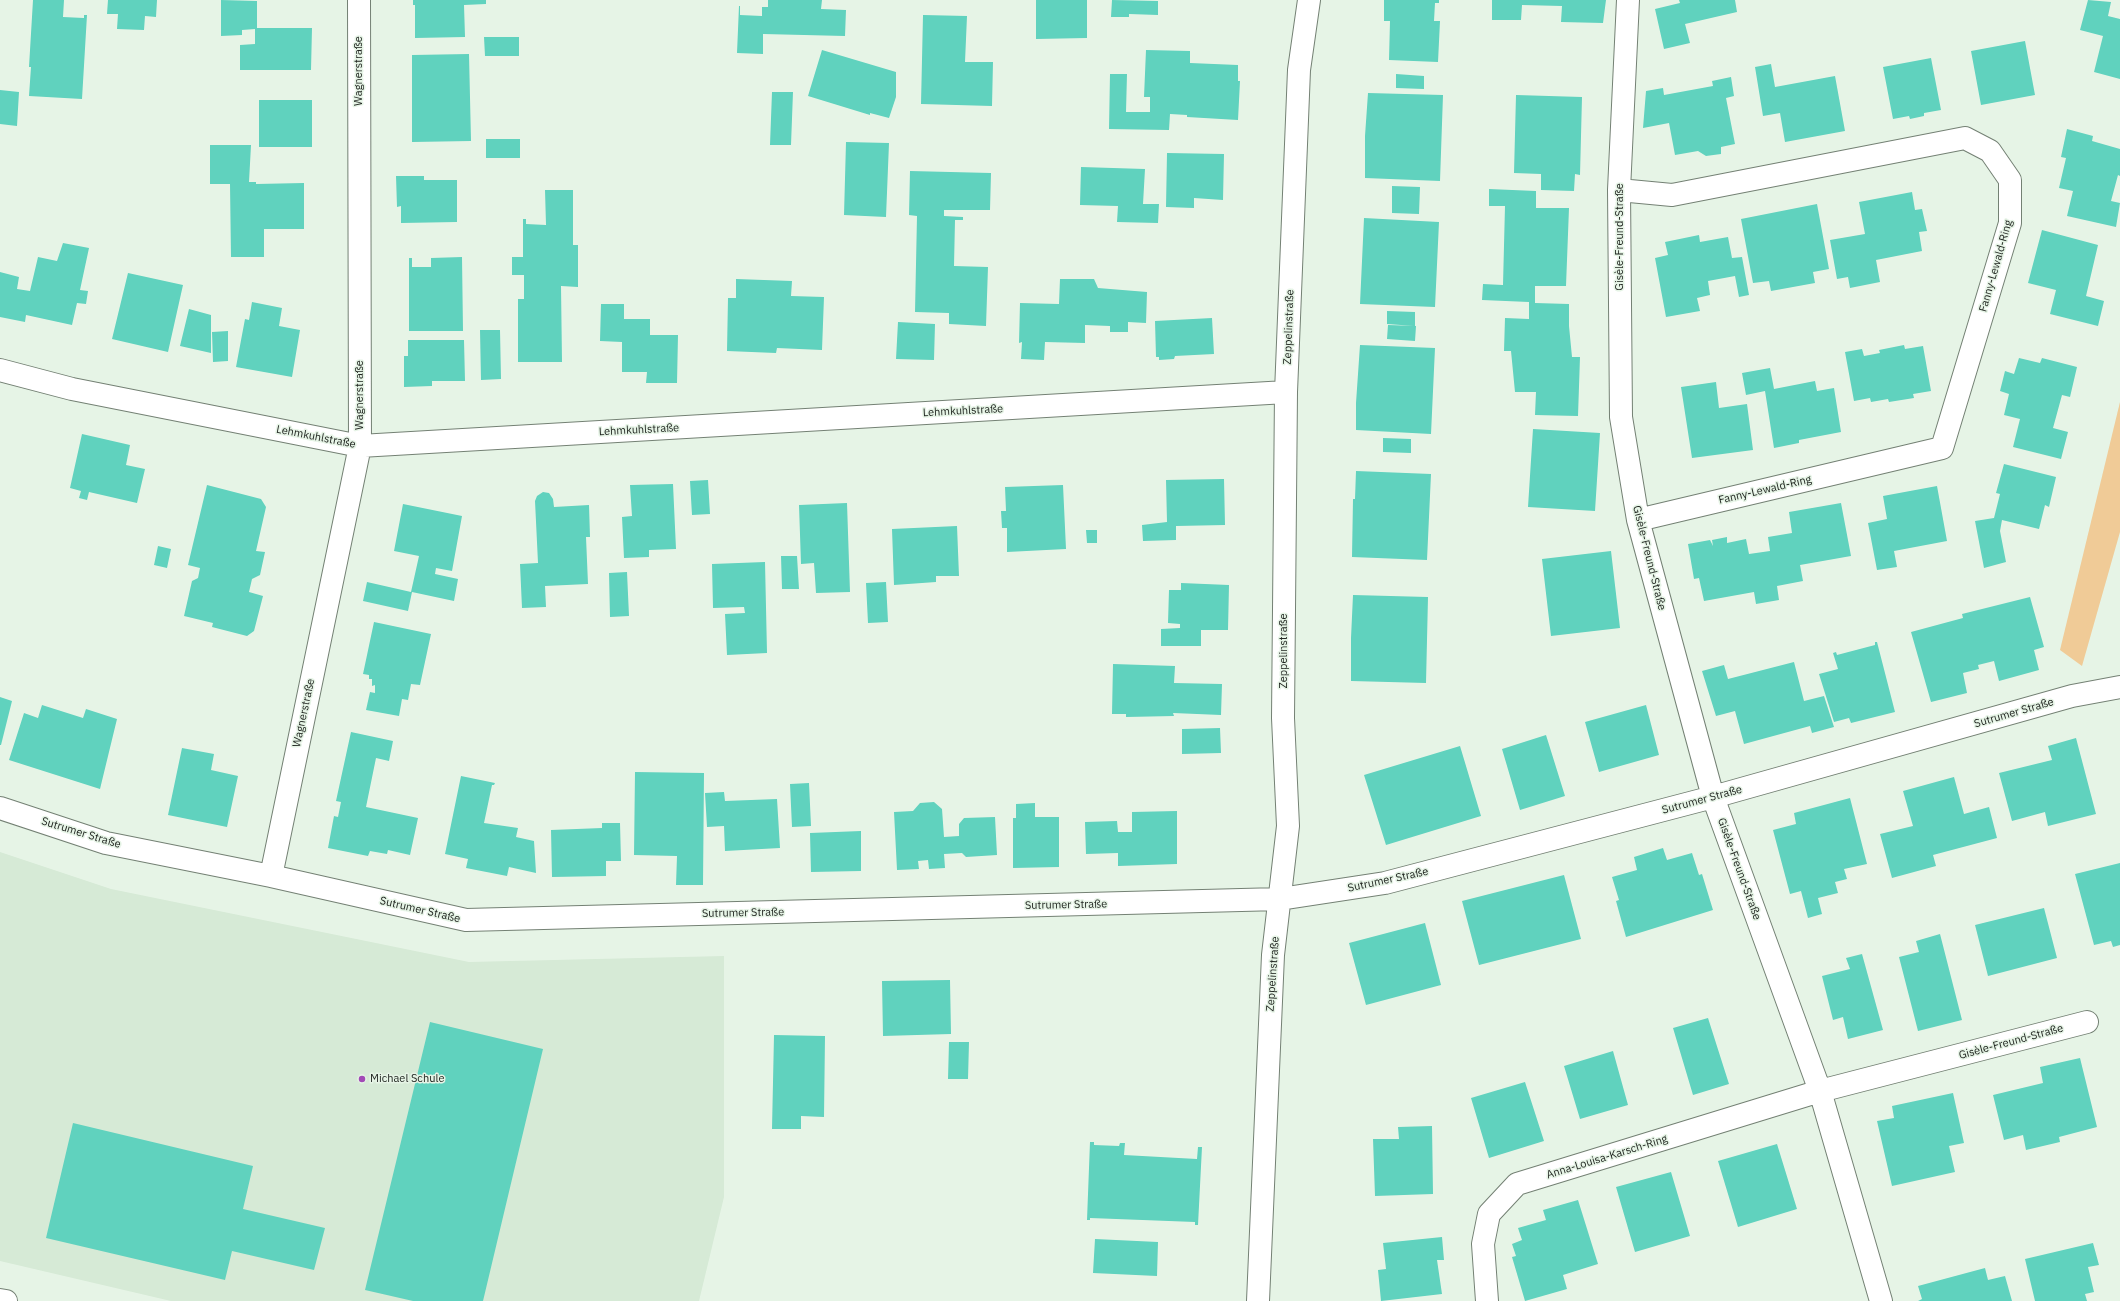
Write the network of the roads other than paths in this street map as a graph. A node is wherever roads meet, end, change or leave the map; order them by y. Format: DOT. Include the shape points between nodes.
graph roads {
  1 [pos="359,0"];
  2 [pos="1309,0"];
  3 [pos="1628,0"];
  4 [pos="1619,190"];
  5 [pos="0,370"];
  6 [pos="1286,392"];
  7 [pos="360,446"];
  8 [pos="1638,520"];
  9 [pos="2120,688"];
  10 [pos="1713,797"];
  11 [pos="0,808"];
  12 [pos="271,876"];
  13 [pos="1280,899"];
  14 [pos="2087,1022"];
  15 [pos="1820,1091"];
  16 [pos="0,1300"];
  17 [pos="6,1301"];
  18 [pos="1258,1301"];
  19 [pos="1487,1301"];
  20 [pos="1882,1301"];
  1 -- 7 [label="street, Wagnerstraße"];
  2 -- 6 [label="street, Zeppelinstraße" via="1299,70"];
  3 -- 4 [label="street, Gisèle-Freund-Straße"];
  4 -- 8 [label="street, Gisèle-Freund-Straße" via="1620,417"];
  4 -- 8 [label="street, Fanny-Lewald-Ring" via="1672,195 1965,138 1990,151 2010,180 2010,223 1942,448"];
  5 -- 7 [label="street, Lehmkuhlstraße" via="72,389"];
  6 -- 7 [label="street, Lehmkuhlstraße"];
  6 -- 13 [label="street, Zeppelinstraße" via="1283,718 1288,826"];
  7 -- 12 [label="street, Wagnerstraße"];
  8 -- 10 [label="street, Gisèle-Freund-Straße"];
  9 -- 10 [label="street, Sutrumer Straße" via="2072,696"];
  10 -- 13 [label="street, Sutrumer Straße" via="1385,883"];
  10 -- 15 [label="street, Gisèle-Freund-Straße"];
  11 -- 12 [label="street, Sutrumer Straße" via="106,843"];
  12 -- 13 [label="street, Sutrumer Straße" via="466,920"];
  13 -- 18 [label="street, Zeppelinstraße" via="1273,955"];
  14 -- 15 [label="street, Gisèle-Freund-Straße"];
  15 -- 19 [label="street, Anna-Louisa-Karsch-Ring" via="1517,1184 1489,1214 1483,1244"];
  15 -- 20 [label="street, Gisèle-Freund-Straße"];
  16 -- 17 [label="street"];
}
